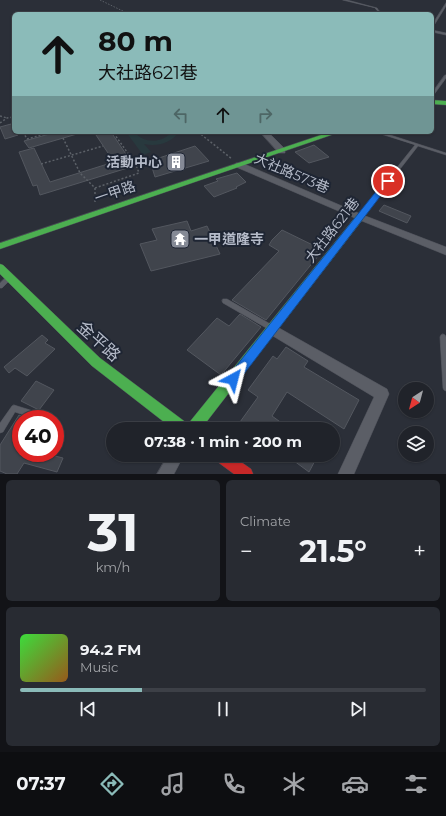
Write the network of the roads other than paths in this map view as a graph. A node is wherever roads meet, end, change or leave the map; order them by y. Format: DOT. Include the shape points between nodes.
graph roads {
  1 [pos="344,0"];
  2 [pos="446,4"];
  3 [pos="381,12"];
  4 [pos="434,22"];
  5 [pos="434,31"];
  6 [pos="446,34"];
  7 [pos="446,76"];
  8 [pos="434,92"];
  9 [pos="434,102"];
  10 [pos="446,103"];
  11 [pos="266,134"];
  12 [pos="332,134"];
  13 [pos="384,134"];
  14 [pos="417,145"];
  15 [pos="282,151"];
  16 [pos="446,154"];
  17 [pos="239,166"];
  18 [pos="360,217"];
  19 [pos="0,246"];
  20 [pos="446,251"];
  21 [pos="0,268"];
  22 [pos="10,278"];
  23 [pos="0,286"];
  24 [pos="225,301"];
  25 [pos="272,329"];
  26 [pos="443,337"];
  27 [pos="446,388"];
  28 [pos="12,411"];
  29 [pos="175,422"];
  30 [pos="199,422"];
  31 [pos="0,429"];
  32 [pos="172,462"];
  33 [pos="230,462"];
  34 [pos="165,474"];
  35 [pos="246,474"];
  36 [pos="346,474"];
  1 -- 3 [label="lane" via="371,5"];
  2 -- 4 [label="lane"];
  5 -- 6 [label="lane"];
  7 -- 8 [label="lane"];
  9 -- 10 [label="street"];
  11 -- 15 [label="street"];
  12 -- 15 [label="street, 一甲路"];
  13 -- 14 [label="lane"];
  14 -- 16 [label="lane"];
  14 -- 18 [label="lane, 大社路621巷"];
  15 -- 17 [label="street, 一甲路"];
  17 -- 18 [label="street, 大社路573巷"];
  17 -- 19 [label="street, 一甲路"];
  18 -- 20 [label="street, 大社路573巷"];
  18 -- 25 [label="street, 大社路621巷"];
  21 -- 22 [label="street, 金平路"];
  22 -- 23 [label="lane"];
  22 -- 29 [label="street, 金平路" via="96,362"];
  24 -- 25 [label="lane"];
  25 -- 30 [label="street, 大社路621巷"];
  25 -- 36 [label="street" via="382,394"];
  26 -- 27 [label="lane"];
  28 -- 31 [label="lane"];
  32 -- 34 [label="street"];
  33 -- 35 [label="street"];
}
